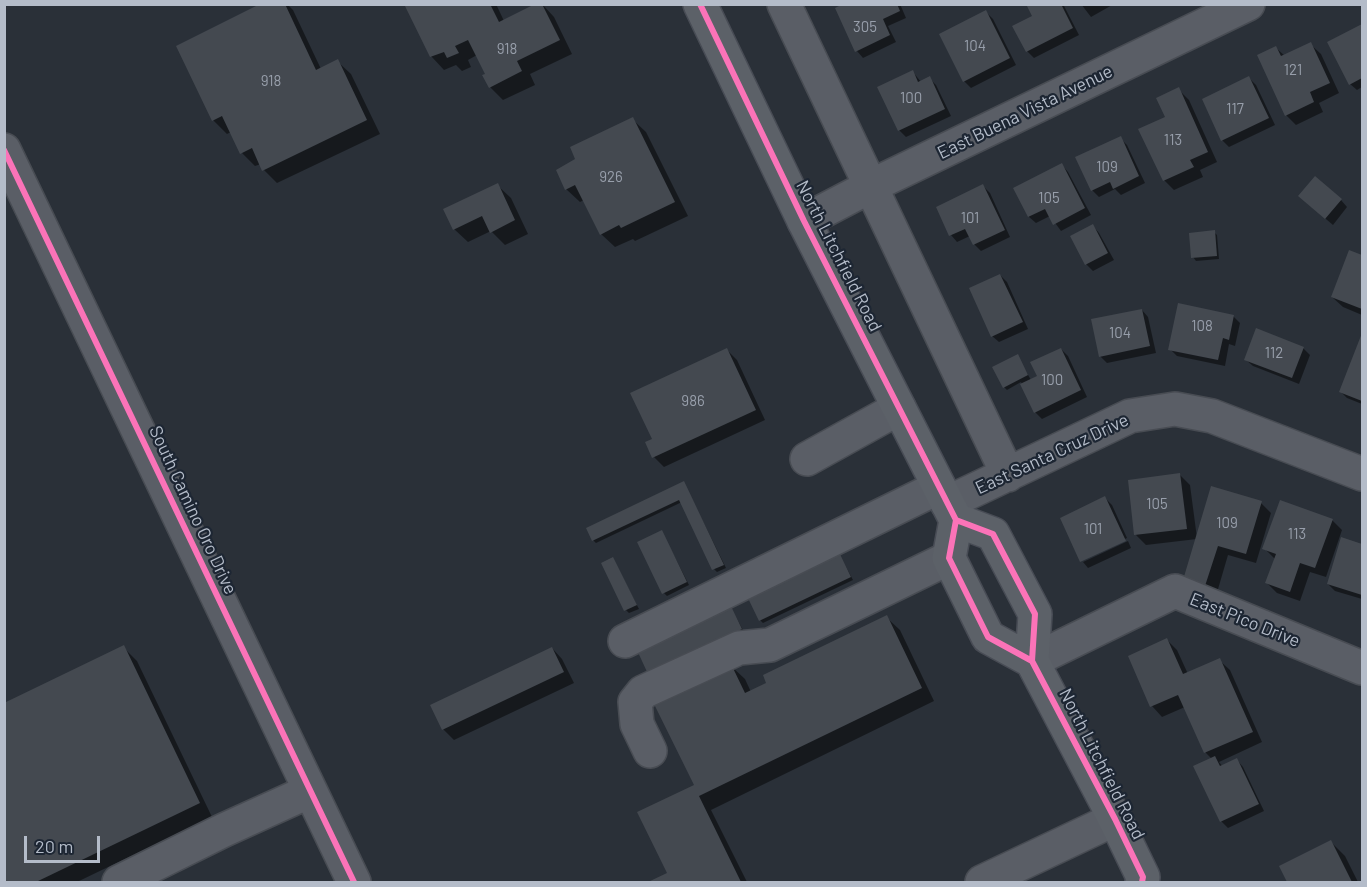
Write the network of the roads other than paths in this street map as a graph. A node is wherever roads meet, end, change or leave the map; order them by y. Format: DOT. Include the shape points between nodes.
graph roads {
  1 [pos="700,4"];
  2 [pos="784,4"];
  3 [pos="1248,4"];
  4 [pos="4,150"];
  5 [pos="12,186"];
  6 [pos="871,186"];
  7 [pos="804,221"];
  8 [pos="899,408"];
  9 [pos="807,459"];
  10 [pos="1362,474"];
  11 [pos="1008,475"];
  12 [pos="948,503"];
  13 [pos="949,558"];
  14 [pos="625,641"];
  15 [pos="1032,661"];
  16 [pos="1362,668"];
  17 [pos="650,751"];
  18 [pos="310,791"];
  19 [pos="1115,819"];
  20 [pos="1149,881"];
  21 [pos="119,882"];
  22 [pos="354,882"];
  23 [pos="982,882"];
  1 -- 7 [label="main road, North Litchfield Road"];
  2 -- 6 [label="street"];
  3 -- 6 [label="street, East Buena Vista Avenue"];
  4 -- 5 [label="street, South Camino Oro Drive"];
  5 -- 18 [label="street, South Camino Oro Drive"];
  6 -- 7 [label="street, East Buena Vista Avenue"];
  6 -- 11 [label="street"];
  7 -- 8 [label="main road, North Litchfield Road"];
  8 -- 9 [label="street"];
  8 -- 12 [label="main road, North Litchfield Road"];
  10 -- 11 [label="street, East Santa Cruz Drive" via="1212,416 1175,408 1130,416"];
  11 -- 12 [label="street, East Santa Cruz Drive"];
  12 -- 13 [label="main road"];
  12 -- 14 [label="street, East Santa Cruz Drive"];
  12 -- 15 [label="main road" via="993,534 1035,614"];
  13 -- 15 [label="main road" via="988,637"];
  13 -- 17 [label="street" via="770,645 739,648 643,692 635,702 637,724"];
  15 -- 16 [label="street, East Pico Drive" via="1175,591"];
  15 -- 19 [label="main road, North Litchfield Road"];
  18 -- 21 [label="street"];
  18 -- 22 [label="street, South Camino Oro Drive"];
  19 -- 20 [label="main road, North Litchfield Road"];
  19 -- 23 [label="street"];
}
